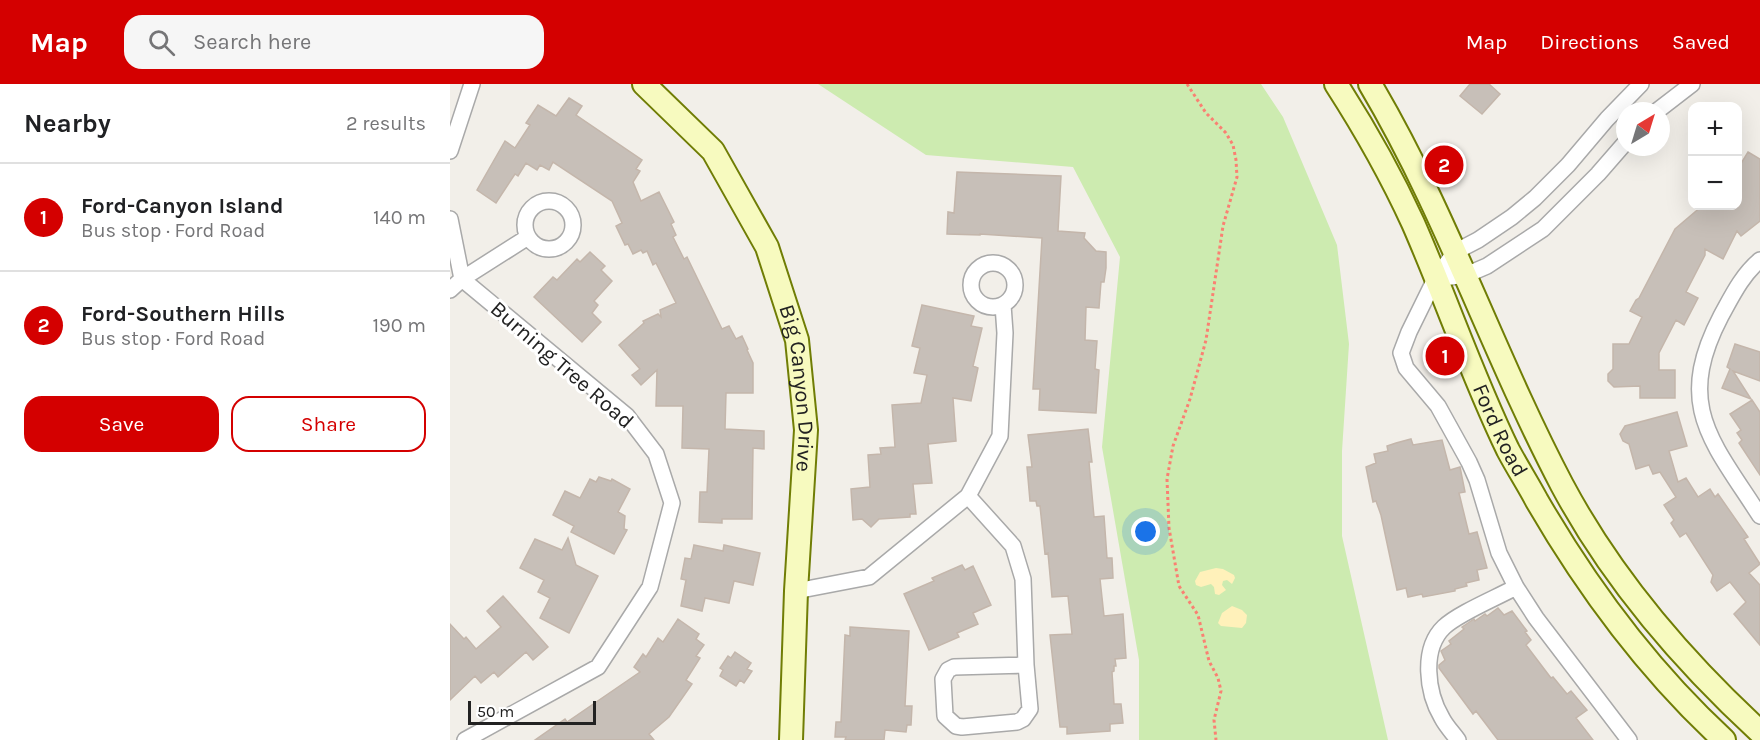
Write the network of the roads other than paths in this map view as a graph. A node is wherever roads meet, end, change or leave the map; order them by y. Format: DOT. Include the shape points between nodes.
graph roads {
  1 [pos="472,84"];
  2 [pos="644,84"];
  3 [pos="1336,84"];
  4 [pos="1370,84"];
  5 [pos="1641,84"];
  6 [pos="1692,84"];
  7 [pos="1669,102"];
  8 [pos="450,151"];
  9 [pos="1616,153"];
  10 [pos="450,219"];
  11 [pos="528,237"];
  12 [pos="1455,252"];
  13 [pos="1760,260"];
  14 [pos="1466,275"];
  15 [pos="462,279"];
  16 [pos="1435,279"];
  17 [pos="450,290"];
  18 [pos="1003,305"];
  19 [pos="968,496"];
  20 [pos="1760,516"];
  21 [pos="1516,587"];
  22 [pos="796,591"];
  23 [pos="1026,665"];
  24 [pos="1760,732"];
  25 [pos="1716,737"];
  26 [pos="465,740"];
  27 [pos="791,740"];
  28 [pos="1458,740"];
  29 [pos="1629,740"];
  1 -- 8 [label="street"];
  2 -- 22 [label="main road, Big Canyon Drive" via="713,151 767,247 797,340 806,430"];
  3 -- 16 [label="main road, Ford Road" via="1372,141 1413,223"];
  4 -- 12 [label="main road, Ford Road"];
  5 -- 12 [label="street" via="1535,198"];
  6 -- 7 [label="street"];
  9 -- 14 [label="street" via="1543,229 1487,266"];
  10 -- 15 [label="street"];
  11 -- 15 [label="street"];
  12 -- 14 [label="main road, Ford Road"];
  12 -- 16 [label="street"];
  13 -- 20 [label="street" via="1738,284 1712,335 1700,376 1703,419 1712,441"];
  14 -- 16 [label="street"];
  14 -- 24 [label="main road, Ford Road" via="1563,487 1605,554 1660,627 1721,696"];
  15 -- 17 [label="street"];
  15 -- 26 [label="street, Burning Tree Road" via="627,416 656,454 672,503 650,587 598,667"];
  16 -- 21 [label="street" via="1408,332 1401,358 1438,406 1469,462 1499,553"];
  16 -- 25 [label="main road, Ford Road" via="1508,451 1568,554 1622,628"];
  18 -- 19 [label="street" via="1000,436"];
  19 -- 22 [label="street" via="869,577"];
  19 -- 23 [label="street" via="1013,546 1019,561"];
  21 -- 28 [label="street" via="1445,626 1430,648 1428,660 1435,704"];
  21 -- 29 [label="street"];
  22 -- 27 [label="main road, Big Canyon Drive"];
  23 -- 23 [label="street" via="1030,709 1023,719 962,727 945,716 944,679 948,670"];
}
